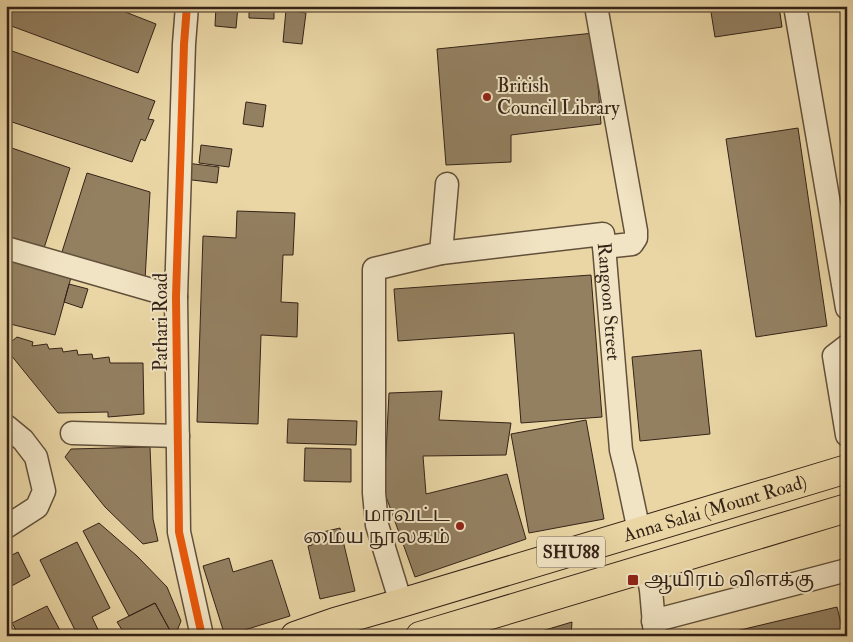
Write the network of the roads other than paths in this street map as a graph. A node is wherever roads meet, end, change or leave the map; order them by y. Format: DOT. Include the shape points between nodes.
graph roads {
  1 [pos="187,6"];
  2 [pos="596,6"];
  3 [pos="795,6"];
  4 [pos="447,184"];
  5 [pos="604,247"];
  6 [pos="6,248"];
  7 [pos="441,253"];
  8 [pos="176,297"];
  9 [pos="847,308"];
  10 [pos="847,346"];
  11 [pos="6,426"];
  12 [pos="72,433"];
  13 [pos="847,435"];
  14 [pos="178,436"];
  15 [pos="847,468"];
  16 [pos="847,508"];
  17 [pos="6,527"];
  18 [pos="639,531"];
  19 [pos="647,569"];
  20 [pos="847,570"];
  21 [pos="401,603"];
  22 [pos="654,628"];
  23 [pos="202,636"];
  24 [pos="295,636"];
  25 [pos="420,636"];
  1 -- 8 [label="street, Pathari Road"];
  2 -- 5 [label="street" via="636,231 632,244"];
  3 -- 9 [label="street"];
  4 -- 7 [label="street"];
  5 -- 7 [label="street, Rangoon Street" via="603,234"];
  5 -- 18 [label="street, Rangoon Street" via="621,450"];
  6 -- 8 [label="street"];
  7 -- 21 [label="street, Rangoon Street" via="374,269 374,493 377,525"];
  8 -- 14 [label="street, Pathari Road"];
  10 -- 13 [label="street" via="834,356"];
  11 -- 17 [label="street" via="36,457 44,491 36,507"];
  12 -- 14 [label="street"];
  14 -- 23 [label="street, Pathari Road" via="179,532"];
  15 -- 18 [label="main road, Anna Salai (Mount Road) / SHU88"];
  16 -- 19 [label="main road, Anna Salai (Mount Road) / SHU88"];
  18 -- 21 [label="main road, Anna Salai (Mount Road) / SHU88"];
  19 -- 22 [label="street"];
  19 -- 25 [label="main road, Anna Salai (Mount Road) / SHU88"];
  20 -- 22 [label="street"];
  21 -- 24 [label="main road, Anna Salai (Mount Road) / SHU88"];
}
